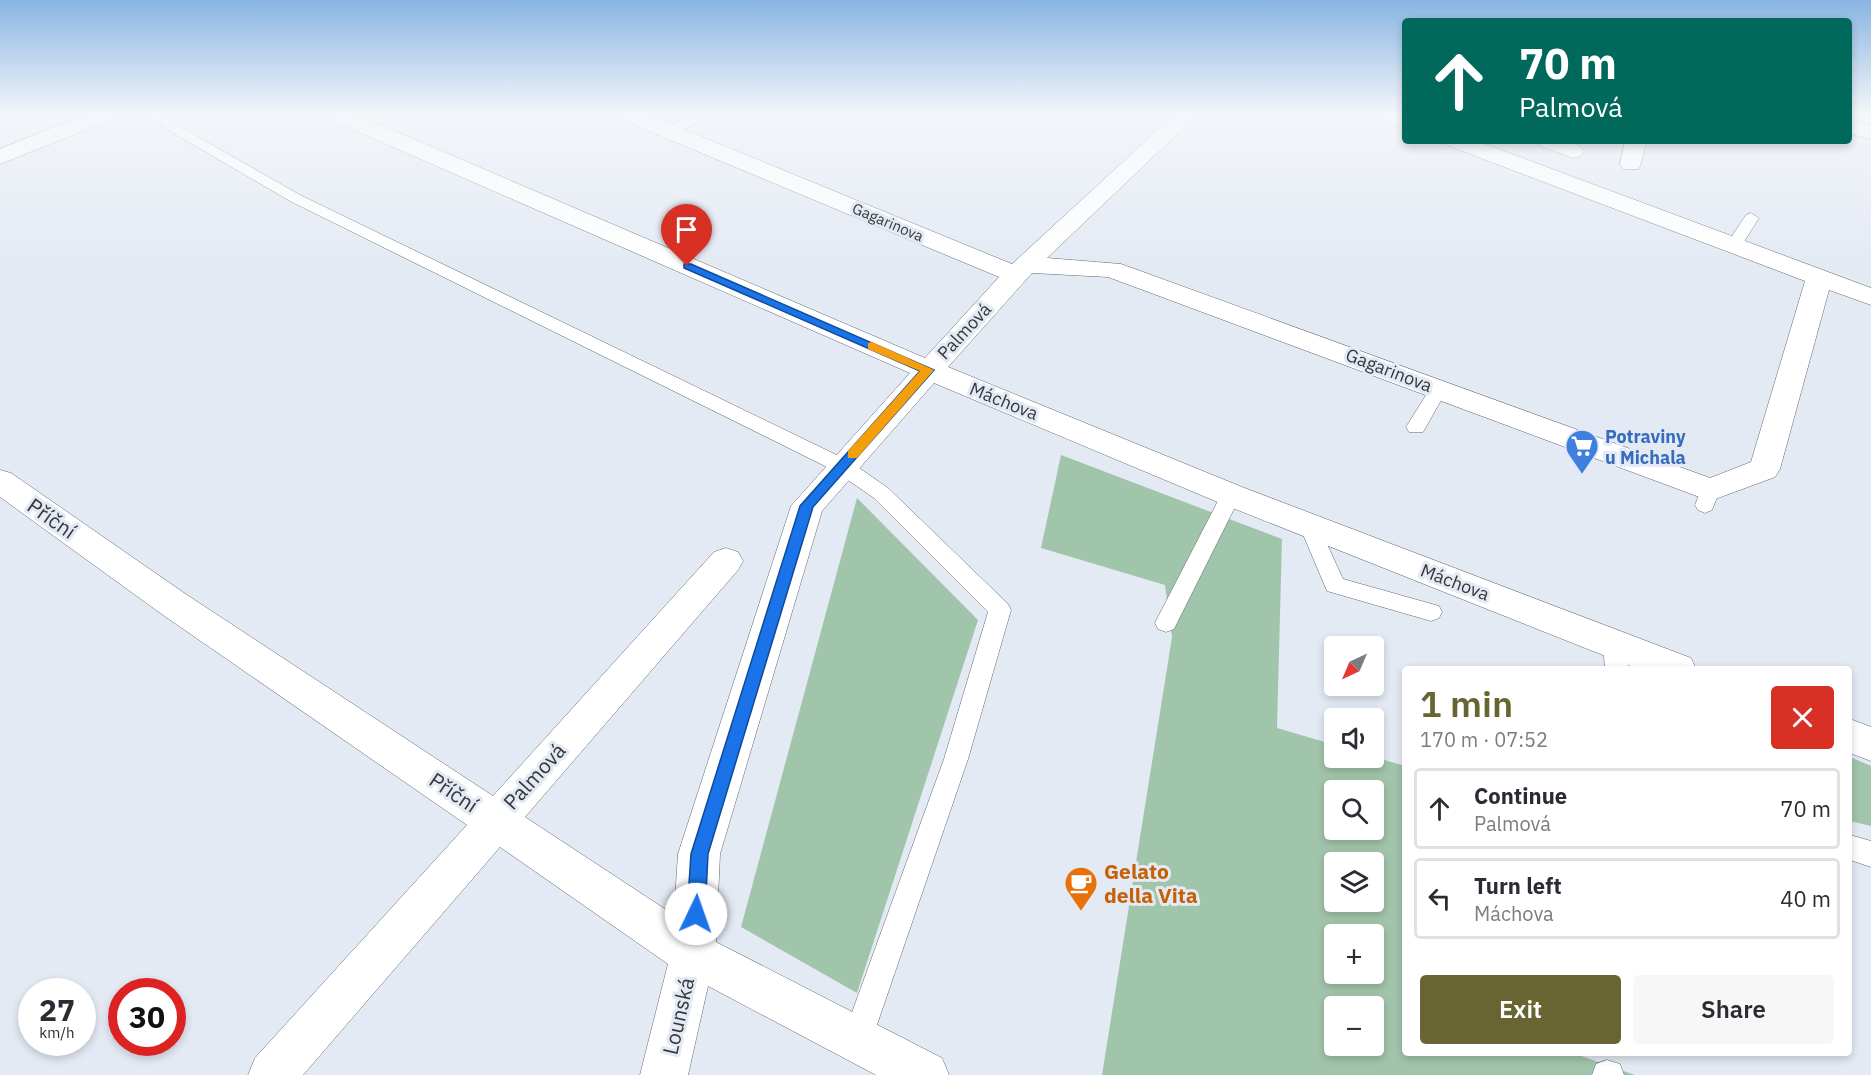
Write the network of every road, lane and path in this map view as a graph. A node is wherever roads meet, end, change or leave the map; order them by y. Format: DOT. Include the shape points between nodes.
graph roads {
  1 [pos="236,164"];
  2 [pos="454,164"];
  3 [pos="753,164"];
  4 [pos="1134,164"];
  5 [pos="1519,164"];
  6 [pos="1751,218"];
  7 [pos="1734,245"];
  8 [pos="1021,270"];
  9 [pos="1819,278"];
  10 [pos="1871,297"];
  11 [pos="928,370"];
  12 [pos="1439,388"];
  13 [pos="1416,427"];
  14 [pos="842,466"];
  15 [pos="0,481"];
  16 [pos="1231,495"];
  17 [pos="807,506"];
  18 [pos="1309,525"];
  19 [pos="726,561"];
  20 [pos="1431,612"];
  21 [pos="1166,623"];
  22 [pos="1616,657"];
  23 [pos="1662,666"];
  24 [pos="1852,737"];
  25 [pos="1871,744"];
  26 [pos="495,820"];
  27 [pos="1852,849"];
  28 [pos="1871,854"];
  29 [pos="693,954"];
  30 [pos="857,1040"];
  31 [pos="272,1075"];
  32 [pos="664,1075"];
  33 [pos="925,1075"];
  1 -- 14 [label="lane" via="296,198"];
  2 -- 11 [label="street, Máchova"];
  3 -- 8 [label="street, Gagarinova"];
  4 -- 8 [label="street"];
  5 -- 7 [label="street"];
  6 -- 7 [label="lane"];
  7 -- 9 [label="street"];
  8 -- 11 [label="street, Palmová"];
  8 -- 12 [label="street, Gagarinova" via="1112,268"];
  9 -- 10 [label="street"];
  9 -- 12 [label="street, Gagarinova" via="1771,474 1708,497"];
  11 -- 14 [label="street, Palmová"];
  11 -- 16 [label="street, Máchova"];
  12 -- 13 [label="lane"];
  14 -- 17 [label="street, Palmová"];
  14 -- 30 [label="lane" via="881,493 1000,610 956,759"];
  15 -- 26 [label="street, Příční" via="175,605"];
  16 -- 18 [label="street, Máchova"];
  16 -- 21 [label="lane"];
  17 -- 29 [label="street, Lounská" via="699,854"];
  18 -- 20 [label="lane" via="1335,585"];
  18 -- 22 [label="street, Máchova"];
  19 -- 26 [label="street, Palmová"];
  22 -- 23 [label="street, Máchova"];
  24 -- 25 [label="street"];
  26 -- 29 [label="street, Příční"];
  26 -- 31 [label="street, Palmová"];
  27 -- 28 [label="lane"];
  29 -- 30 [label="street, Příční"];
  29 -- 32 [label="street, Lounská"];
  30 -- 33 [label="street, Příční"];
}
